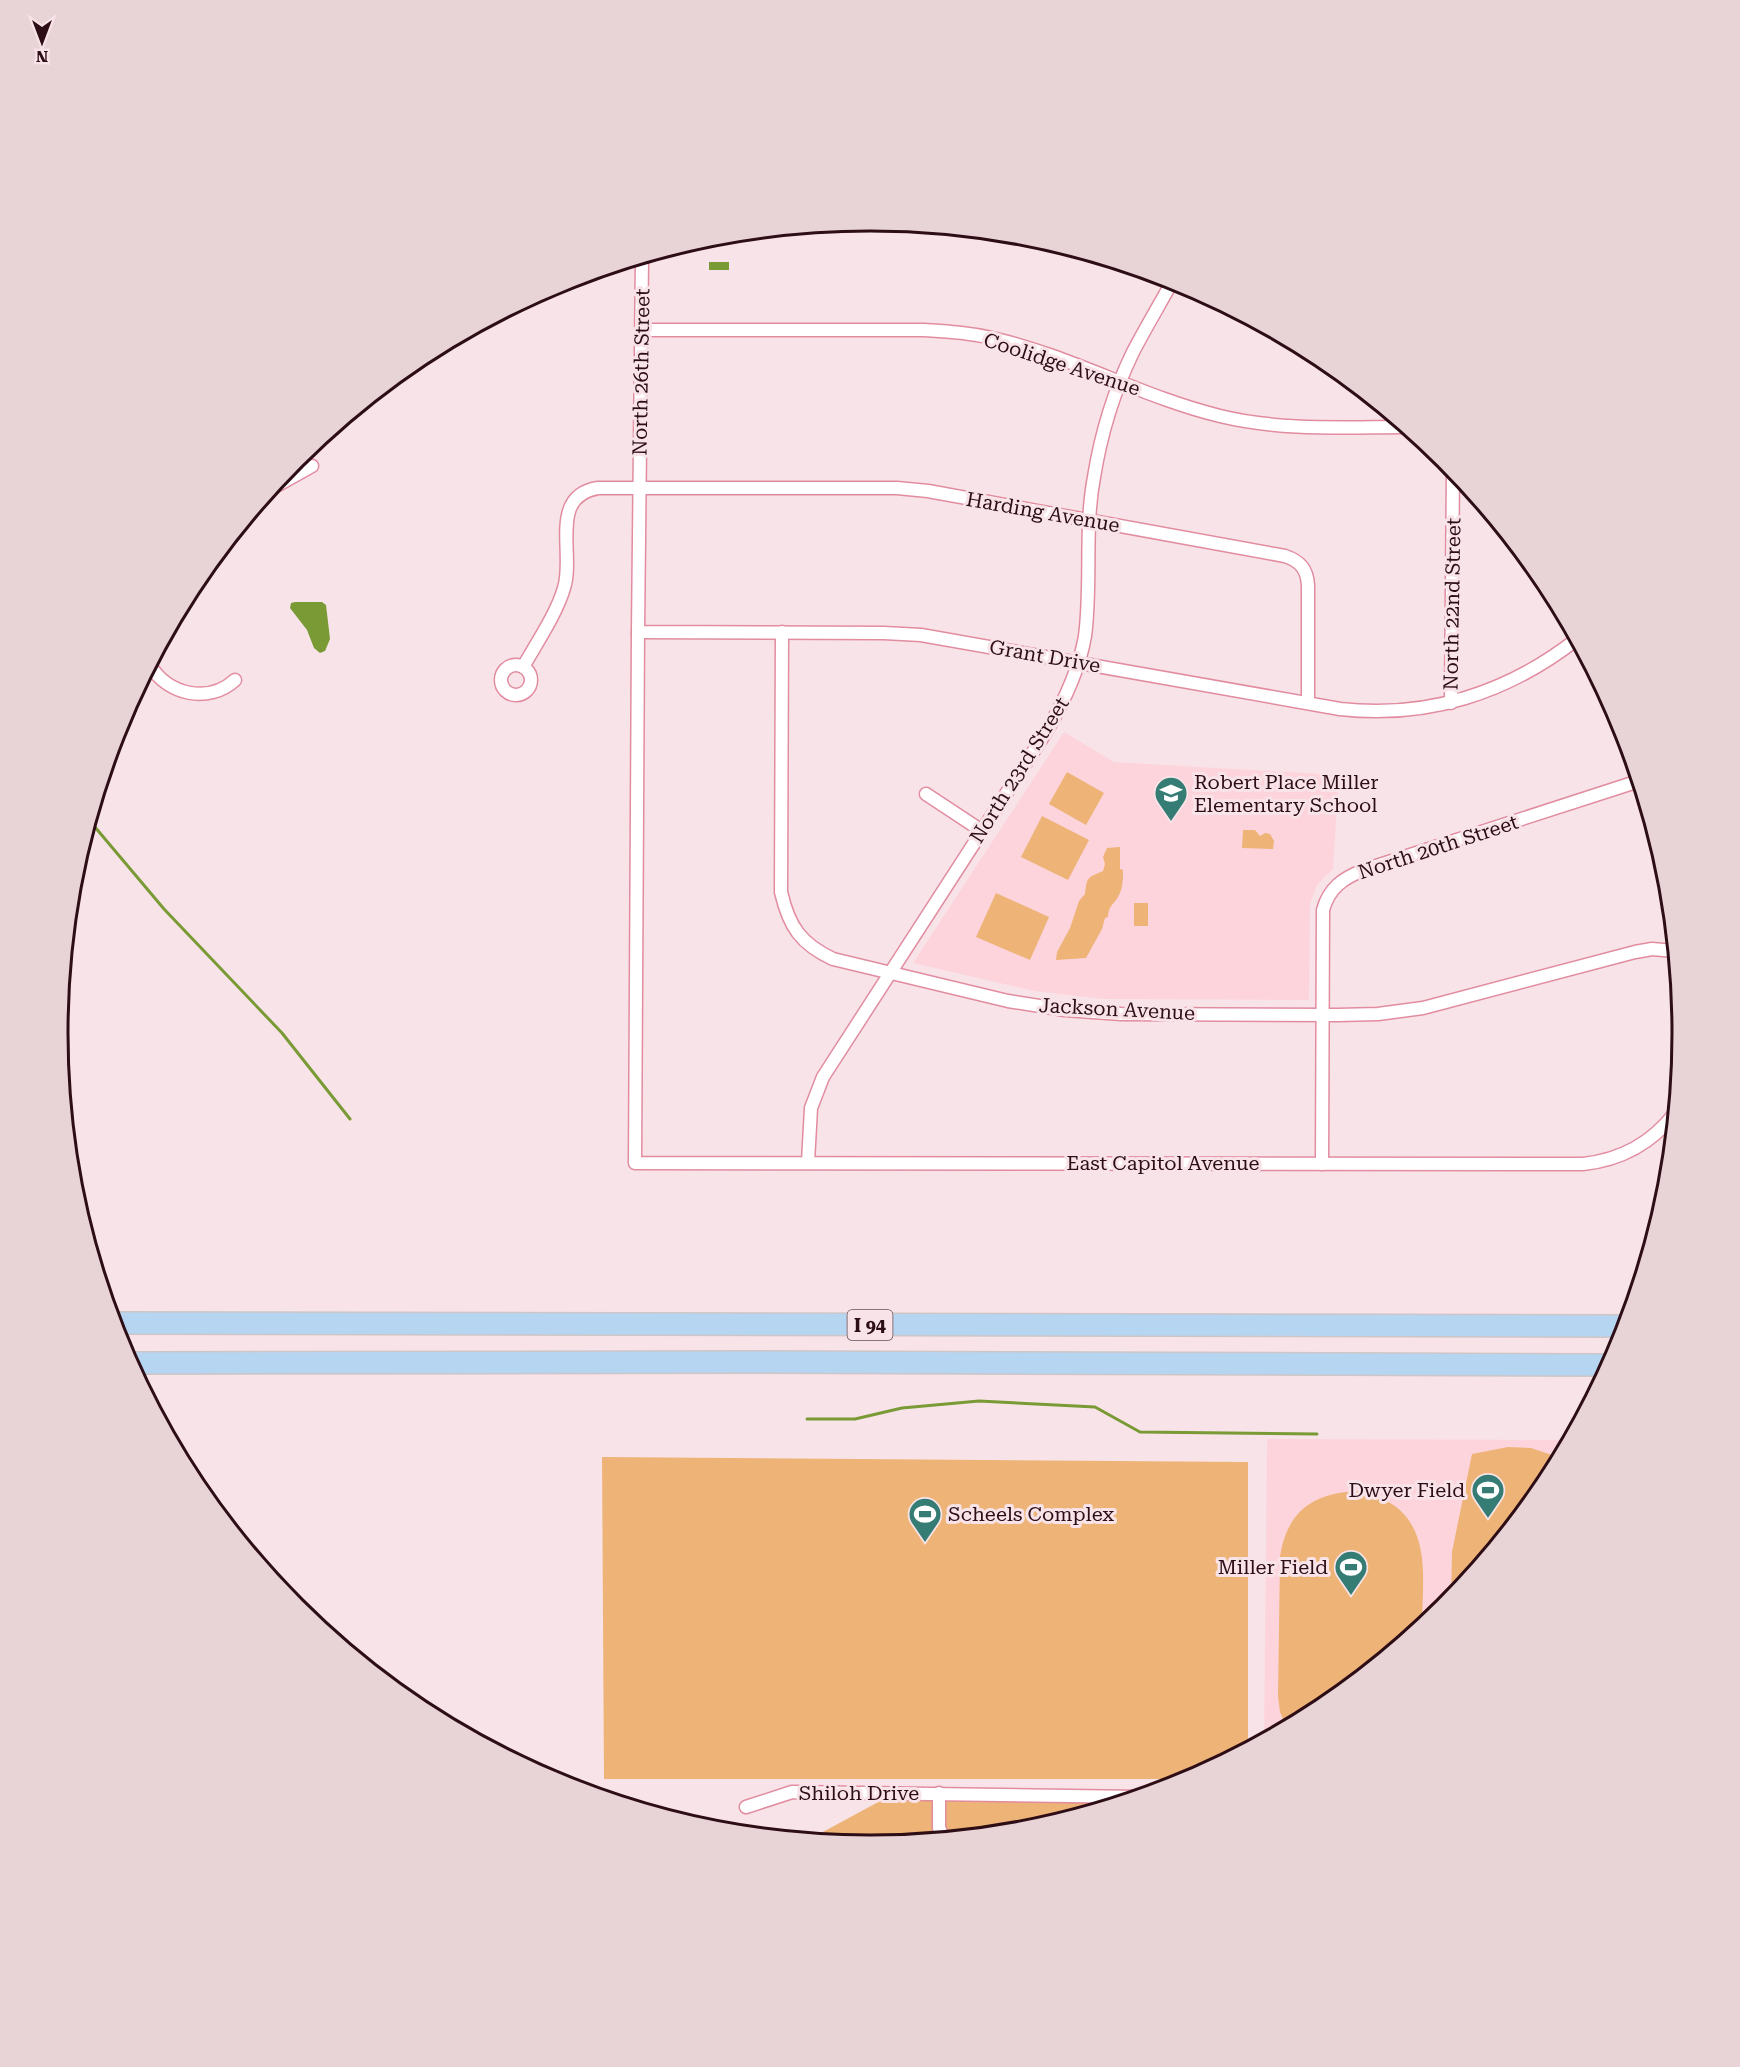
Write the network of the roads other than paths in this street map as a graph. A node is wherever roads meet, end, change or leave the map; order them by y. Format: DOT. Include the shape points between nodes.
graph roads {
  1 [pos="642,264"];
  2 [pos="1168,289"];
  3 [pos="641,330"];
  4 [pos="1120,382"];
  5 [pos="1395,427"];
  6 [pos="312,466"];
  7 [pos="293,477"];
  8 [pos="1453,483"];
  9 [pos="640,488"];
  10 [pos="1088,520"];
  11 [pos="638,632"];
  12 [pos="782,632"];
  13 [pos="1571,643"];
  14 [pos="1079,662"];
  15 [pos="523,667"];
  16 [pos="155,670"];
  17 [pos="235,680"];
  18 [pos="1308,703"];
  19 [pos="1450,703"];
  20 [pos="1632,783"];
  21 [pos="926,794"];
  22 [pos="982,831"];
  23 [pos="1668,950"];
  24 [pos="890,973"];
  25 [pos="1323,1015"];
  26 [pos="1667,1122"];
  27 [pos="808,1162"];
  28 [pos="1322,1164"];
  29 [pos="122,1323"];
  30 [pos="1617,1326"];
  31 [pos="139,1363"];
  32 [pos="1600,1365"];
  33 [pos="939,1793"];
  34 [pos="1117,1797"];
  35 [pos="746,1807"];
  36 [pos="941,1832"];
  1 -- 3 [label="street, North 26th Street"];
  2 -- 4 [label="street, North 23rd Street"];
  3 -- 4 [label="street, Coolidge Avenue" via="924,330 969,334 1013,344"];
  3 -- 9 [label="street, North 26th Street"];
  4 -- 5 [label="street, Coolidge Avenue" via="1242,421 1306,427"];
  4 -- 10 [label="street, North 23rd Street" via="1097,459"];
  6 -- 7 [label="street"];
  8 -- 19 [label="street, North 22nd Street"];
  9 -- 10 [label="street, Harding Avenue" via="914,490"];
  9 -- 11 [label="street"];
  9 -- 15 [label="street, Harding Avenue" via="591,489 571,503 564,590"];
  10 -- 14 [label="street, North 23rd Street" via="1087,615"];
  10 -- 18 [label="street, Harding Avenue" via="1285,556 1298,562 1306,572 1308,585"];
  11 -- 12 [label="street, Grant Drive"];
  11 -- 27 [label="street, East Capitol Avenue" via="635,1163"];
  12 -- 14 [label="street, Grant Drive" via="921,635"];
  12 -- 24 [label="street, Jackson Avenue" via="784,906 795,930 812,948 833,959"];
  13 -- 19 [label="street, Grant Drive" via="1520,677"];
  14 -- 18 [label="street, Grant Drive"];
  14 -- 22 [label="street, North 23rd Street" via="1057,714"];
  16 -- 17 [label="street" via="171,688 188,693 215,692"];
  18 -- 19 [label="street, Grant Drive" via="1386,711"];
  20 -- 25 [label="street, North 20th Street" via="1344,879 1330,893 1323,910"];
  21 -- 22 [label="street"];
  22 -- 24 [label="street, North 23rd Street"];
  23 -- 25 [label="street, Jackson Avenue" via="1643,950 1415,1009"];
  24 -- 25 [label="street, Jackson Avenue" via="1008,1001 1084,1012"];
  24 -- 27 [label="street, North 23rd Street" via="818,1087 809,1119"];
  25 -- 28 [label="street, North 20th Street"];
  26 -- 28 [label="street, East Capitol Avenue" via="1646,1142 1596,1163"];
  27 -- 28 [label="street, East Capitol Avenue"];
  29 -- 30 [label="highway, I 94"];
  31 -- 32 [label="highway, I 94"];
  33 -- 34 [label="street, Shiloh Drive"];
  33 -- 35 [label="street, Shiloh Drive" via="792,1792"];
  33 -- 36 [label="street, Shiloh Drive"];
}
